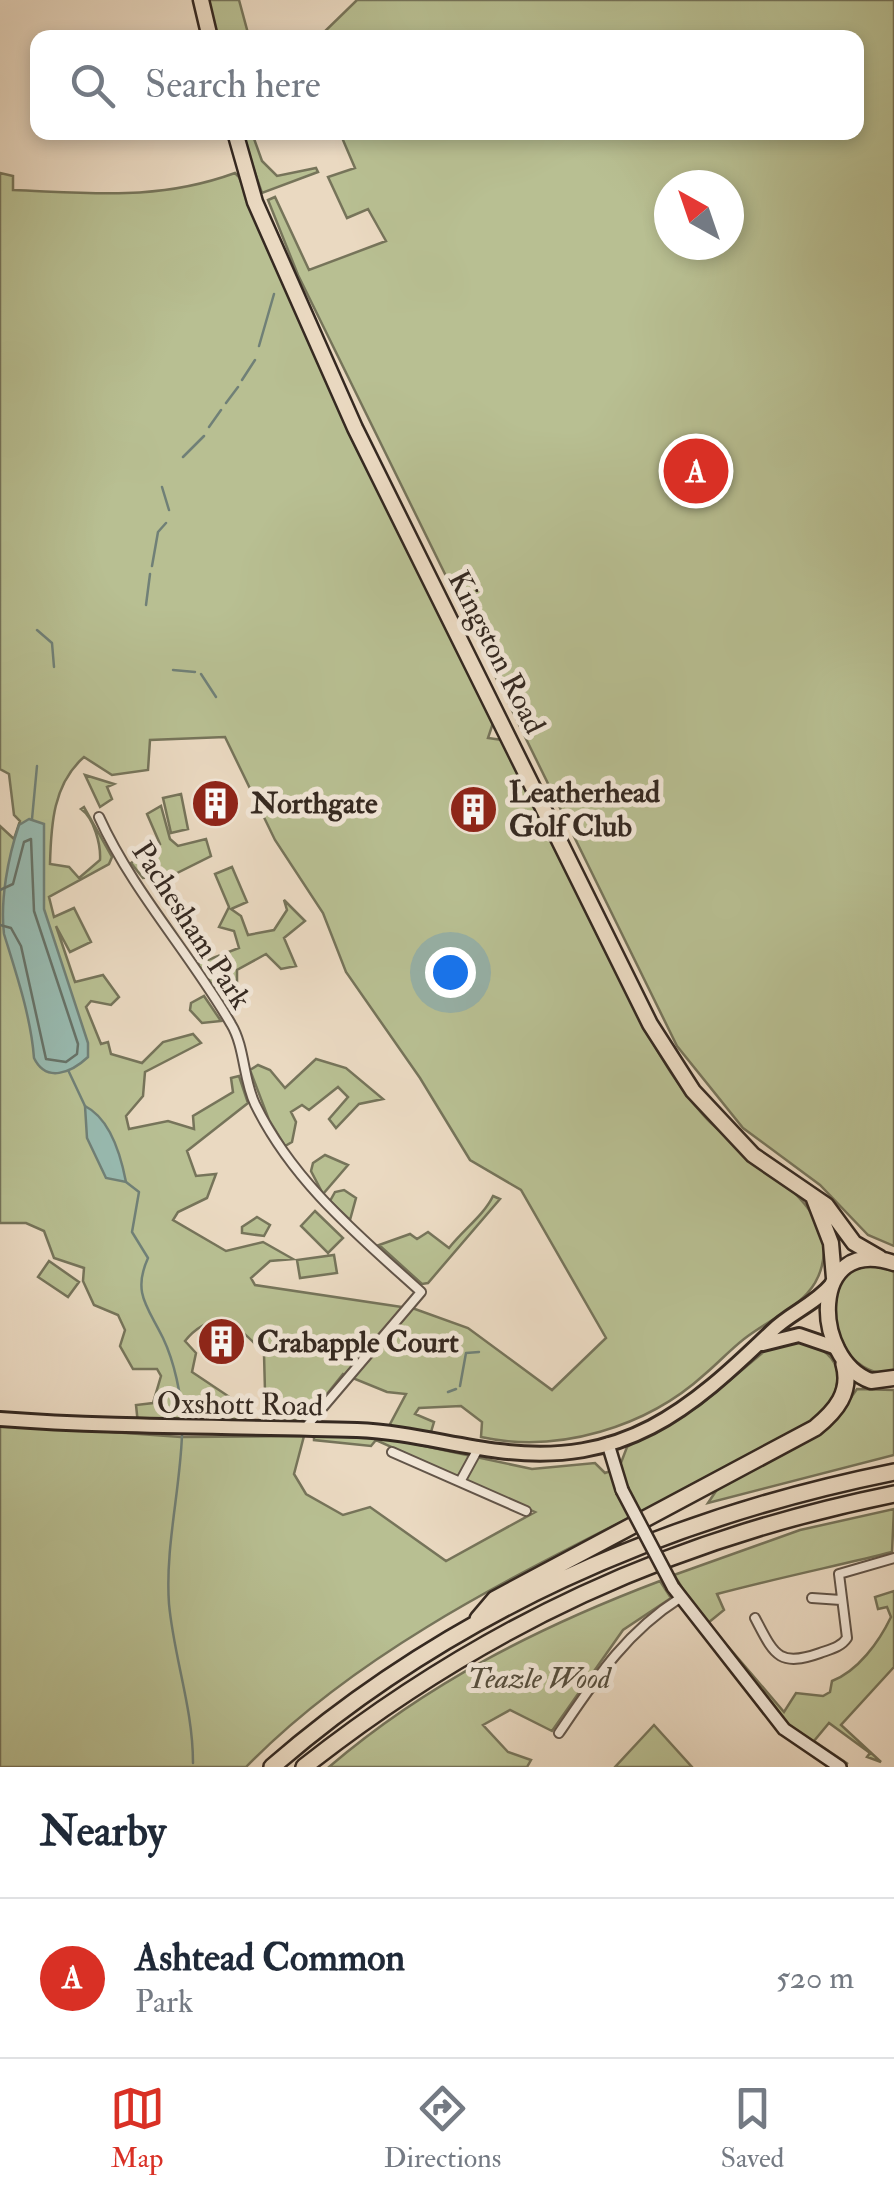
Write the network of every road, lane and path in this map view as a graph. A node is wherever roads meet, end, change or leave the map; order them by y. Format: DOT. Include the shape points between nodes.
graph roads {
  1 [pos="200,0"];
  2 [pos="208,30"];
  3 [pos="237,140"];
  4 [pos="100,817"];
  5 [pos="814,1199"];
  6 [pos="891,1261"];
  7 [pos="833,1281"];
  8 [pos="761,1344"];
  9 [pos="837,1348"];
  10 [pos="844,1364"];
  11 [pos="894,1378"];
  12 [pos="0,1419"];
  13 [pos="304,1429"];
  14 [pos="608,1444"];
  15 [pos="479,1448"];
  16 [pos="392,1452"];
  17 [pos="894,1472"];
  18 [pos="461,1480"];
  19 [pos="894,1494"];
  20 [pos="526,1511"];
  21 [pos="894,1558"];
  22 [pos="676,1593"];
  23 [pos="812,1598"];
  24 [pos="841,1600"];
  25 [pos="755,1618"];
  26 [pos="471,1626"];
  27 [pos="558,1732"];
  28 [pos="272,1767"];
  29 [pos="304,1767"];
  30 [pos="840,1767"];
  1 -- 2 [label="highway"];
  3 -- 5 [label="highway, Kingston Road" via="255,202 346,410 650,1024 719,1120 752,1155"];
  4 -- 13 [label="street, Pachesham Park" via="234,1027 254,1103 290,1162 322,1201 421,1292"];
  5 -- 6 [label="highway, Kingston Road"];
  5 -- 7 [label="highway" via="831,1243"];
  6 -- 7 [label="highway" via="845,1264"];
  7 -- 8 [label="main road, Oxshott Road"];
  7 -- 9 [label="highway" via="830,1321"];
  8 -- 9 [label="main road" via="799,1335"];
  8 -- 14 [label="main road, Oxshott Road" via="681,1413"];
  9 -- 10 [label="highway"];
  10 -- 11 [label="highway" via="871,1381"];
  10 -- 26 [label="highway" via="846,1390 833,1414 815,1428 496,1599"];
  12 -- 13 [label="main road, Oxshott Road"];
  13 -- 15 [label="main road, Oxshott Road" via="396,1433"];
  14 -- 15 [label="main road, Oxshott Road" via="551,1453"];
  14 -- 22 [label="main road, bridge" via="622,1490"];
  15 -- 18 [label="street"];
  16 -- 18 [label="street"];
  17 -- 26 [label="highway" via="792,1495 630,1548"];
  18 -- 20 [label="street"];
  19 -- 29 [label="highway" via="706,1543 567,1599 455,1659"];
  21 -- 24 [label="street" via="841,1572"];
  22 -- 27 [label="street" via="619,1646"];
  22 -- 30 [label="main road" via="784,1728"];
  23 -- 24 [label="street"];
  24 -- 25 [label="street" via="845,1643 798,1660 777,1654"];
  26 -- 28 [label="highway" via="371,1689"];
}
